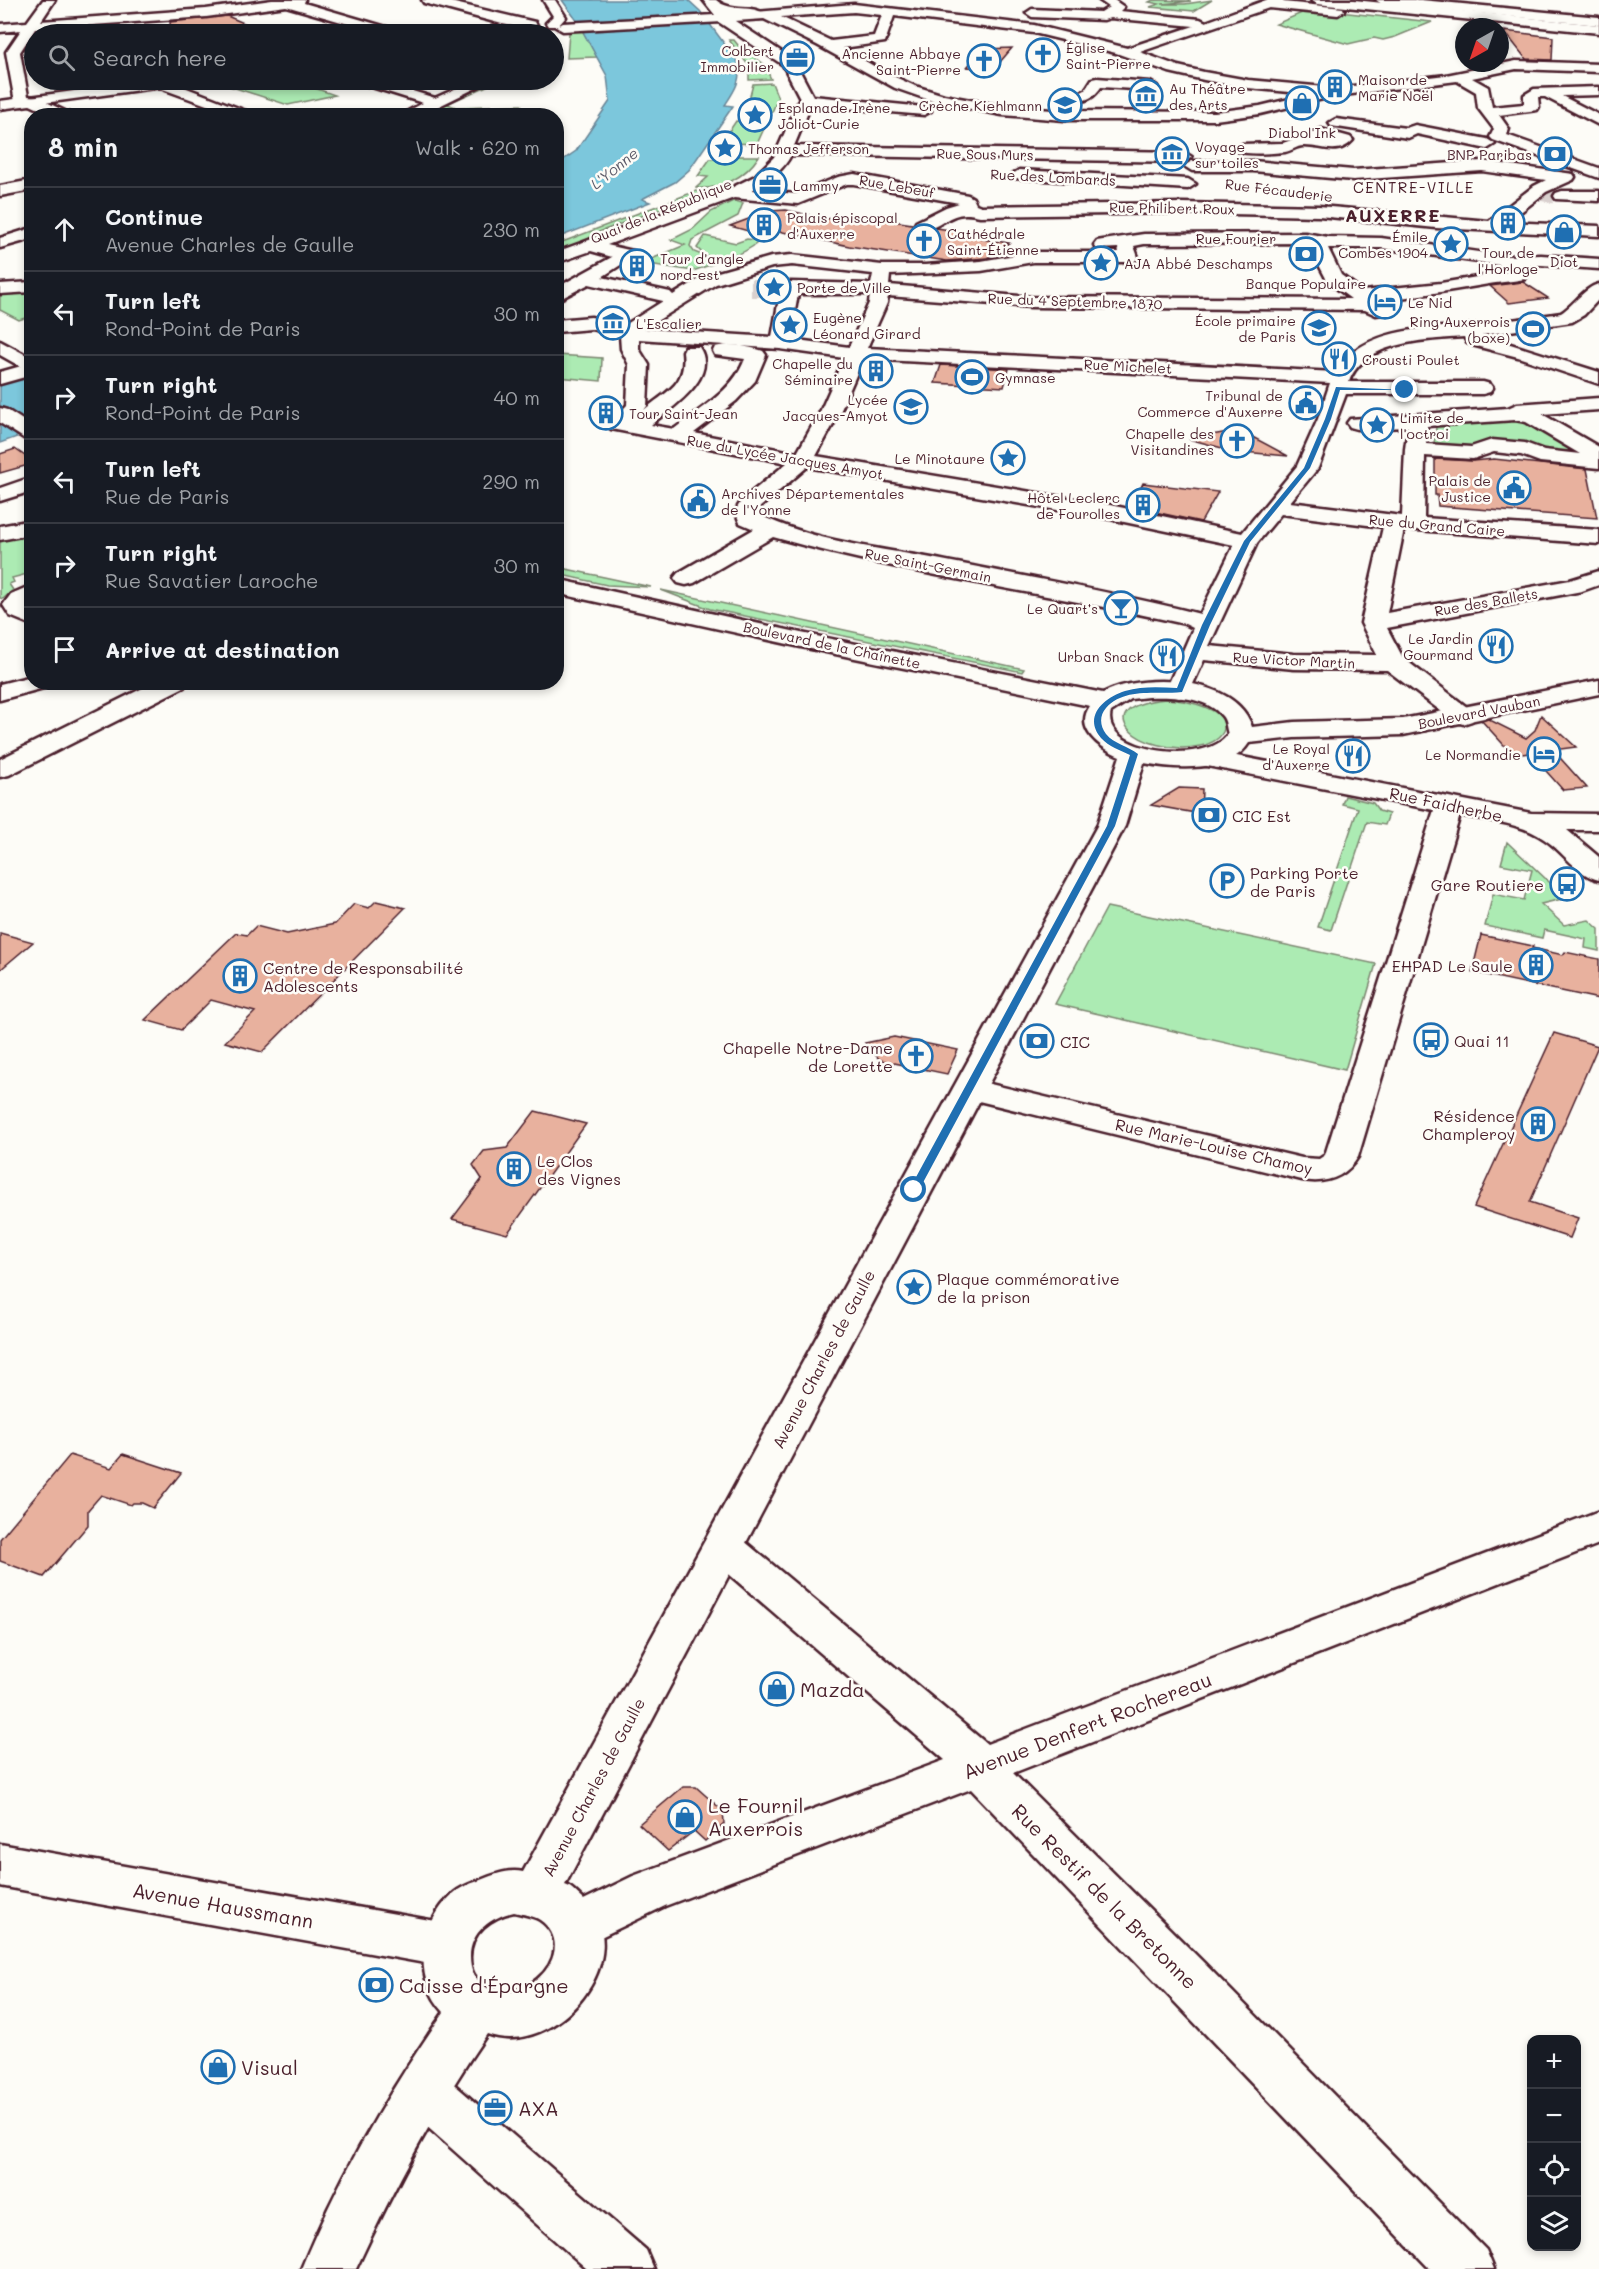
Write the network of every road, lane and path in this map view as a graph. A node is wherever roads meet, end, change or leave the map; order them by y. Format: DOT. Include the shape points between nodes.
graph roads {
  1 [pos="49,0"];
  2 [pos="428,0"];
  3 [pos="549,0"];
  4 [pos="709,0"];
  5 [pos="1105,0"];
  6 [pos="1317,0"];
  7 [pos="1382,0"];
  8 [pos="1537,0"];
  9 [pos="294,1"];
  10 [pos="1273,2"];
  11 [pos="852,4"];
  12 [pos="889,12"];
  13 [pos="762,14"];
  14 [pos="724,17"];
  15 [pos="1102,18"];
  16 [pos="1599,21"];
  17 [pos="56,23"];
  18 [pos="1061,23"];
  19 [pos="1455,23"];
  20 [pos="33,24"];
  21 [pos="44,24"];
  22 [pos="362,24"];
  23 [pos="516,24"];
  24 [pos="558,24"];
  25 [pos="1212,25"];
  26 [pos="24,26"];
  27 [pos="1010,26"];
  28 [pos="0,28"];
  29 [pos="564,29"];
  30 [pos="1509,29"];
  31 [pos="1599,29"];
  32 [pos="1527,31"];
  33 [pos="24,36"];
  34 [pos="1082,41"];
  35 [pos="830,45"];
  36 [pos="1126,56"];
  37 [pos="1516,65"];
  38 [pos="1163,68"];
  39 [pos="1599,68"];
  40 [pos="881,74"];
  41 [pos="1458,76"];
  42 [pos="849,77"];
  43 [pos="799,80"];
  44 [pos="818,80"];
  45 [pos="1150,86"];
  46 [pos="907,88"];
  47 [pos="100,90"];
  48 [pos="183,90"];
  49 [pos="398,90"];
  50 [pos="463,90"];
  51 [pos="1599,91"];
  52 [pos="1336,92"];
  53 [pos="1552,95"];
  54 [pos="431,100"];
  55 [pos="807,100"];
  56 [pos="951,100"];
  57 [pos="27,101"];
  58 [pos="855,103"];
  59 [pos="0,105"];
  60 [pos="1599,105"];
  61 [pos="1571,106"];
  62 [pos="46,108"];
  63 [pos="231,108"];
  64 [pos="424,108"];
  65 [pos="924,111"];
  66 [pos="1014,112"];
  67 [pos="1284,112"];
  68 [pos="1489,112"];
  69 [pos="1057,114"];
  70 [pos="782,117"];
  71 [pos="1599,121"];
  72 [pos="996,122"];
  73 [pos="904,123"];
  74 [pos="1163,125"];
  75 [pos="1328,126"];
  76 [pos="983,136"];
  77 [pos="886,137"];
  78 [pos="1493,140"];
  79 [pos="1561,145"];
  80 [pos="786,150"];
  81 [pos="1536,150"];
  82 [pos="832,152"];
  83 [pos="870,152"];
  84 [pos="980,154"];
  85 [pos="763,155"];
  86 [pos="800,166"];
  87 [pos="1458,166"];
  88 [pos="1482,166"];
  89 [pos="1187,168"];
  90 [pos="1599,173"];
  91 [pos="1005,174"];
  92 [pos="1562,178"];
  93 [pos="1098,179"];
  94 [pos="940,181"];
  95 [pos="1226,183"];
  96 [pos="24,186"];
  97 [pos="1540,189"];
  98 [pos="921,190"];
  99 [pos="0,191"];
  100 [pos="727,195"];
  101 [pos="996,195"];
  102 [pos="1331,196"];
  103 [pos="1562,196"];
  104 [pos="1599,196"];
  105 [pos="968,204"];
  106 [pos="1086,208"];
  107 [pos="1176,208"];
  108 [pos="1574,210"];
  109 [pos="1371,211"];
  110 [pos="922,226"];
  111 [pos="1499,227"];
  112 [pos="1534,228"];
  113 [pos="1559,229"];
  114 [pos="1599,231"];
  115 [pos="24,236"];
  116 [pos="1182,238"];
  117 [pos="1328,242"];
  118 [pos="0,243"];
  119 [pos="1381,243"];
  120 [pos="590,246"];
  121 [pos="564,255"];
  122 [pos="564,255"];
  123 [pos="1187,259"];
  124 [pos="1528,261"];
  125 [pos="1592,268"];
  126 [pos="882,270"];
  127 [pos="584,279"];
  128 [pos="700,286"];
  129 [pos="24,288"];
  130 [pos="743,288"];
  131 [pos="0,289"];
  132 [pos="882,289"];
  133 [pos="1599,289"];
  134 [pos="564,291"];
  135 [pos="672,298"];
  136 [pos="1365,301"];
  137 [pos="564,315"];
  138 [pos="585,322"];
  139 [pos="564,325"];
  140 [pos="628,330"];
  141 [pos="1478,330"];
  142 [pos="1446,333"];
  143 [pos="1403,336"];
  144 [pos="780,343"];
  145 [pos="0,347"];
  146 [pos="692,351"];
  147 [pos="857,354"];
  148 [pos="633,355"];
  149 [pos="24,363"];
  150 [pos="24,368"];
  151 [pos="1475,372"];
  152 [pos="0,378"];
  153 [pos="1599,378"];
  154 [pos="1339,383"];
  155 [pos="1599,404"];
  156 [pos="0,414"];
  157 [pos="1509,414"];
  158 [pos="1328,419"];
  159 [pos="634,429"];
  160 [pos="24,430"];
  161 [pos="677,437"];
  162 [pos="1417,437"];
  163 [pos="1599,456"];
  164 [pos="802,460"];
  165 [pos="1599,462"];
  166 [pos="24,486"];
  167 [pos="0,495"];
  168 [pos="1276,507"];
  169 [pos="1404,523"];
  170 [pos="24,528"];
  171 [pos="770,529"];
  172 [pos="0,533"];
  173 [pos="1599,537"];
  174 [pos="1247,541"];
  175 [pos="686,578"];
  176 [pos="1599,578"];
  177 [pos="564,588"];
  178 [pos="564,593"];
  179 [pos="24,596"];
  180 [pos="24,614"];
  181 [pos="1203,620"];
  182 [pos="1373,623"];
  183 [pos="1195,652"];
  184 [pos="1393,662"];
  185 [pos="24,686"];
  186 [pos="1599,687"];
  187 [pos="159,690"];
  188 [pos="1179,690"];
  189 [pos="0,692"];
  190 [pos="1102,710"];
  191 [pos="1463,716"];
  192 [pos="1237,731"];
  193 [pos="1134,754"];
  194 [pos="1206,758"];
  195 [pos="1166,760"];
  196 [pos="0,769"];
  197 [pos="1295,774"];
  198 [pos="1449,805"];
  199 [pos="1531,821"];
  200 [pos="1599,822"];
  201 [pos="1111,826"];
  202 [pos="1599,872"];
  203 [pos="969,1089"];
  204 [pos="1599,1527"];
  205 [pos="723,1546"];
  206 [pos="978,1767"];
  207 [pos="0,1865"];
  208 [pos="536,1893"];
  209 [pos="576,1927"];
  210 [pos="447,1945"];
  211 [pos="476,2008"];
  212 [pos="423,2090"];
  213 [pos="328,2269"];
  214 [pos="627,2269"];
  215 [pos="1467,2269"];
  1 -- 20 [label="street"];
  2 -- 23 [label="street"];
  3 -- 24 [label="street" via="560,17"];
  4 -- 14 [label="street"];
  5 -- 15 [label="street" via="1118,7"];
  6 -- 32 [label="street"];
  7 -- 32 [label="street"];
  8 -- 32 [label="street"];
  9 -- 17 [label="street"];
  9 -- 22 [label="street"];
  10 -- 19 [label="street"];
  10 -- 25 [label="street"];
  11 -- 12 [label="street"];
  11 -- 13 [label="street" via="838,15"];
  12 -- 27 [label="street"];
  12 -- 35 [label="street" via="880,39"];
  13 -- 14 [label="street"];
  13 -- 35 [label="street"];
  14 -- 29 [label="street"];
  14 -- 43 [label="street" via="783,58"];
  14 -- 70 [label="street" via="742,43 776,67 790,97"];
  15 -- 18 [label="street" via="1075,29 1058,25"];
  15 -- 25 [label="street" via="1148,30 1161,19"];
  15 -- 27 [label="street" via="1032,13"];
  16 -- 32 [label="street"];
  17 -- 21 [label="street"];
  25 -- 36 [label="street" via="1139,38"];
  26 -- 28 [label="street"];
  27 -- 34 [label="street"];
  30 -- 32 [label="street"];
  31 -- 32 [label="street"];
  32 -- 37 [label="street"];
  33 -- 57 [label="street" via="13,52"];
  34 -- 36 [label="street"];
  34 -- 36 [label="street" via="1069,46 1096,58"];
  35 -- 40 [label="street"];
  36 -- 38 [label="street"];
  37 -- 39 [label="street"];
  37 -- 41 [label="street"];
  37 -- 53 [label="street" via="1554,90"];
  38 -- 45 [label="street"];
  38 -- 52 [label="street" via="1248,84"];
  40 -- 42 [label="street"];
  40 -- 46 [label="street"];
  41 -- 52 [label="street"];
  41 -- 68 [label="street" via="1483,90 1482,99"];
  43 -- 44 [label="street"];
  43 -- 55 [label="street"];
  45 -- 69 [label="street" via="1097,82 1090,93 1074,96"];
  45 -- 74 [label="street"];
  46 -- 56 [label="street"];
  46 -- 58 [label="street" via="874,92"];
  47 -- 57 [label="street"];
  48 -- 63 [label="street"];
  49 -- 54 [label="street"];
  50 -- 64 [label="street"];
  51 -- 53 [label="street"];
  52 -- 67 [label="street"];
  53 -- 61 [label="street"];
  53 -- 68 [label="street" via="1531,95 1532,107"];
  55 -- 58 [label="street"];
  55 -- 80 [label="street, Quai de la République"];
  56 -- 65 [label="street"];
  56 -- 66 [label="street"];
  57 -- 59 [label="street"];
  57 -- 62 [label="street"];
  58 -- 65 [label="street"];
  60 -- 61 [label="street"];
  61 -- 71 [label="street"];
  65 -- 73 [label="street"];
  66 -- 69 [label="street"];
  66 -- 72 [label="street"];
  67 -- 74 [label="street" via="1260,110"];
  67 -- 75 [label="street"];
  68 -- 78 [label="street" via="1502,129"];
  69 -- 74 [label="street"];
  74 -- 89 [label="street"];
  75 -- 78 [label="street" via="1408,133 1415,129"];
  75 -- 89 [label="street" via="1346,140 1331,146 1302,141"];
  76 -- 84 [label="street"];
  77 -- 83 [label="street"];
  78 -- 81 [label="street"];
  78 -- 87 [label="street" via="1474,149"];
  79 -- 81 [label="street"];
  80 -- 82 [label="street, Rue Sous Murs"];
  80 -- 100 [label="street, Quai de la République" via="768,173"];
  81 -- 90 [label="street"];
  82 -- 83 [label="street, Rue Sous Murs"];
  82 -- 86 [label="street"];
  83 -- 84 [label="street, Rue Sous Murs"];
  84 -- 89 [label="street, Rue Sous Murs"];
  85 -- 121 [label="street, Quai de la République" via="750,171 729,184 601,233"];
  87 -- 88 [label="street"];
  87 -- 89 [label="street" via="1353,175 1253,166"];
  88 -- 92 [label="street"];
  88 -- 97 [label="street" via="1480,176"];
  89 -- 93 [label="street, Rue des Lombards"];
  89 -- 95 [label="street, Rue Fécauderie"];
  89 -- 107 [label="street" via="1184,200"];
  90 -- 92 [label="street"];
  91 -- 93 [label="street, Rue des Lombards"];
  92 -- 97 [label="street"];
  93 -- 106 [label="street"];
  94 -- 98 [label="street"];
  96 -- 99 [label="street"];
  97 -- 111 [label="street" via="1510,211"];
  98 -- 100 [label="street, Rue Lebeuf" via="854,178 798,199"];
  98 -- 105 [label="street, Rue Lebeuf"];
  100 -- 120 [label="street, Quai de la République"];
  101 -- 105 [label="street"];
  102 -- 109 [label="street, Rue Fécauderie"];
  103 -- 104 [label="street"];
  105 -- 106 [label="street, Rue Philibert Roux" via="1033,219"];
  105 -- 110 [label="street"];
  106 -- 107 [label="street, Rue Philibert Roux"];
  107 -- 109 [label="street, Rue Philibert Roux"];
  107 -- 116 [label="street" via="1175,224"];
  108 -- 113 [label="street"];
  109 -- 111 [label="street" via="1436,223"];
  109 -- 119 [label="street"];
  111 -- 112 [label="street"];
  112 -- 113 [label="street"];
  112 -- 124 [label="street" via="1536,242"];
  113 -- 114 [label="street"];
  115 -- 118 [label="street"];
  116 -- 117 [label="street, Rue Fourier" via="1305,238"];
  116 -- 123 [label="street"];
  116 -- 126 [label="street, Rue Fourier" via="1125,243 1129,257 1027,249 1020,261"];
  117 -- 119 [label="street, Rue Fourier"];
  117 -- 136 [label="street" via="1317,248 1330,273"];
  119 -- 124 [label="street, Rue Fourier"];
  120 -- 122 [label="street, Quai de la République"];
  120 -- 127 [label="street" via="627,255"];
  124 -- 125 [label="street, Rue Fourier"];
  125 -- 136 [label="street, Rue du 4 Septembre 1870" via="1495,278"];
  126 -- 128 [label="street" via="792,260 771,262"];
  126 -- 132 [label="street"];
  127 -- 134 [label="street"];
  127 -- 135 [label="street"];
  128 -- 130 [label="street"];
  128 -- 135 [label="street"];
  129 -- 131 [label="street"];
  132 -- 136 [label="street, Rue du 4 Septembre 1870" via="1100,304"];
  132 -- 144 [label="street, Rue du 4 Septembre 1870" via="785,287 788,315"];
  132 -- 147 [label="street"];
  133 -- 141 [label="street" via="1566,318"];
  135 -- 140 [label="street"];
  136 -- 143 [label="street"];
  137 -- 138 [label="street"];
  138 -- 139 [label="street"];
  138 -- 140 [label="street, Rue Michelet"];
  140 -- 144 [label="street, Rue Michelet"];
  140 -- 148 [label="street"];
  141 -- 142 [label="street"];
  141 -- 153 [label="street" via="1474,339"];
  142 -- 143 [label="street"];
  142 -- 151 [label="street" via="1465,340"];
  143 -- 154 [label="street" via="1352,361"];
  144 -- 147 [label="street, Rue Michelet"];
  145 -- 149 [label="street"];
  146 -- 148 [label="street"];
  146 -- 159 [label="street" via="690,381"];
  146 -- 161 [label="street" via="756,355 748,377 729,397"];
  147 -- 154 [label="street, Rue Michelet"];
  147 -- 164 [label="street"];
  148 -- 159 [label="street" via="639,365 637,406 618,424"];
  150 -- 152 [label="street"];
  151 -- 154 [label="street, Rue Michelet"];
  151 -- 157 [label="street"];
  154 -- 158 [label="street"];
  155 -- 157 [label="street" via="1527,408"];
  156 -- 160 [label="street"];
  157 -- 162 [label="street"];
  157 -- 163 [label="street" via="1532,417"];
  158 -- 162 [label="street"];
  158 -- 168 [label="street" via="1307,468"];
  159 -- 161 [label="street, Rue du Lycée Jacques Amyot"];
  161 -- 164 [label="street, Rue du Lycée Jacques Amyot"];
  162 -- 165 [label="street" via="1473,453 1492,446 1525,448 1540,456"];
  162 -- 169 [label="street"];
  164 -- 171 [label="street, Rue Saint-Germain" via="746,511 748,518"];
  164 -- 174 [label="street, Rue du Lycée Jacques Amyot" via="1110,512"];
  166 -- 167 [label="street"];
  168 -- 169 [label="street, Rue du Grand Caire"];
  168 -- 174 [label="street"];
  169 -- 173 [label="street, Rue du Grand Caire"];
  169 -- 182 [label="street"];
  170 -- 172 [label="street"];
  171 -- 175 [label="street"];
  171 -- 181 [label="street, Rue Saint-Germain" via="831,546"];
  174 -- 181 [label="street"];
  176 -- 182 [label="street, Rue des Ballets"];
  177 -- 190 [label="street, Boulevard de la Chaînette" via="1081,697"];
  178 -- 190 [label="street"];
  179 -- 180 [label="street" via="15,605"];
  181 -- 183 [label="street"];
  182 -- 184 [label="street"];
  183 -- 184 [label="street, Rue Victor Martin" via="1302,663"];
  183 -- 188 [label="street"];
  184 -- 191 [label="street"];
  185 -- 189 [label="street"];
  186 -- 191 [label="street, Boulevard Vauban"];
  187 -- 196 [label="street"];
  188 -- 190 [label="street, Rue Faidherbe" via="1138,691"];
  188 -- 192 [label="street, Rue Faidherbe" via="1220,703"];
  190 -- 193 [label="street" via="1099,731"];
  191 -- 192 [label="street, Boulevard Vauban" via="1403,727"];
  192 -- 194 [label="street" via="1224,752"];
  192 -- 197 [label="street, Rue Faidherbe"];
  193 -- 195 [label="street"];
  193 -- 201 [label="street, Avenue Charles de Gaulle"];
  194 -- 195 [label="street"];
  194 -- 197 [label="street, Rue Faidherbe"];
  195 -- 201 [label="street, Avenue Charles de Gaulle"];
  197 -- 198 [label="street, Rue Faidherbe"];
  198 -- 199 [label="street, Rue Faidherbe"];
  198 -- 203 [label="street, Rue Marie-Louise Chamoy" via="1337,1165 1322,1170 1302,1169"];
  199 -- 200 [label="street, Rue Faidherbe"];
  199 -- 202 [label="street" via="1554,832"];
  201 -- 203 [label="street, Avenue Charles de Gaulle"];
  203 -- 205 [label="street, Avenue Charles de Gaulle"];
  204 -- 206 [label="street, Avenue Denfert Rochereau"];
  205 -- 206 [label="street, Rue Restif de la Bretonne" via="954,1741"];
  205 -- 208 [label="street, Avenue Charles de Gaulle"];
  206 -- 209 [label="street, Avenue Denfert Rochereau" via="649,1891"];
  206 -- 215 [label="street, Rue Restif de la Bretonne"];
  207 -- 210 [label="street, Avenue Haussmann"];
  208 -- 209 [label="street" via="567,1911"];
  208 -- 210 [label="street" via="514,1891 491,1896 471,1908 456,1925"];
  209 -- 211 [label="street" via="580,1945 578,1964 555,1997 537,2009 516,2015"];
  210 -- 211 [label="street" via="447,1967 454,1988"];
  211 -- 212 [label="street"];
  212 -- 213 [label="street" via="351,2219"];
  212 -- 214 [label="street"];
}
